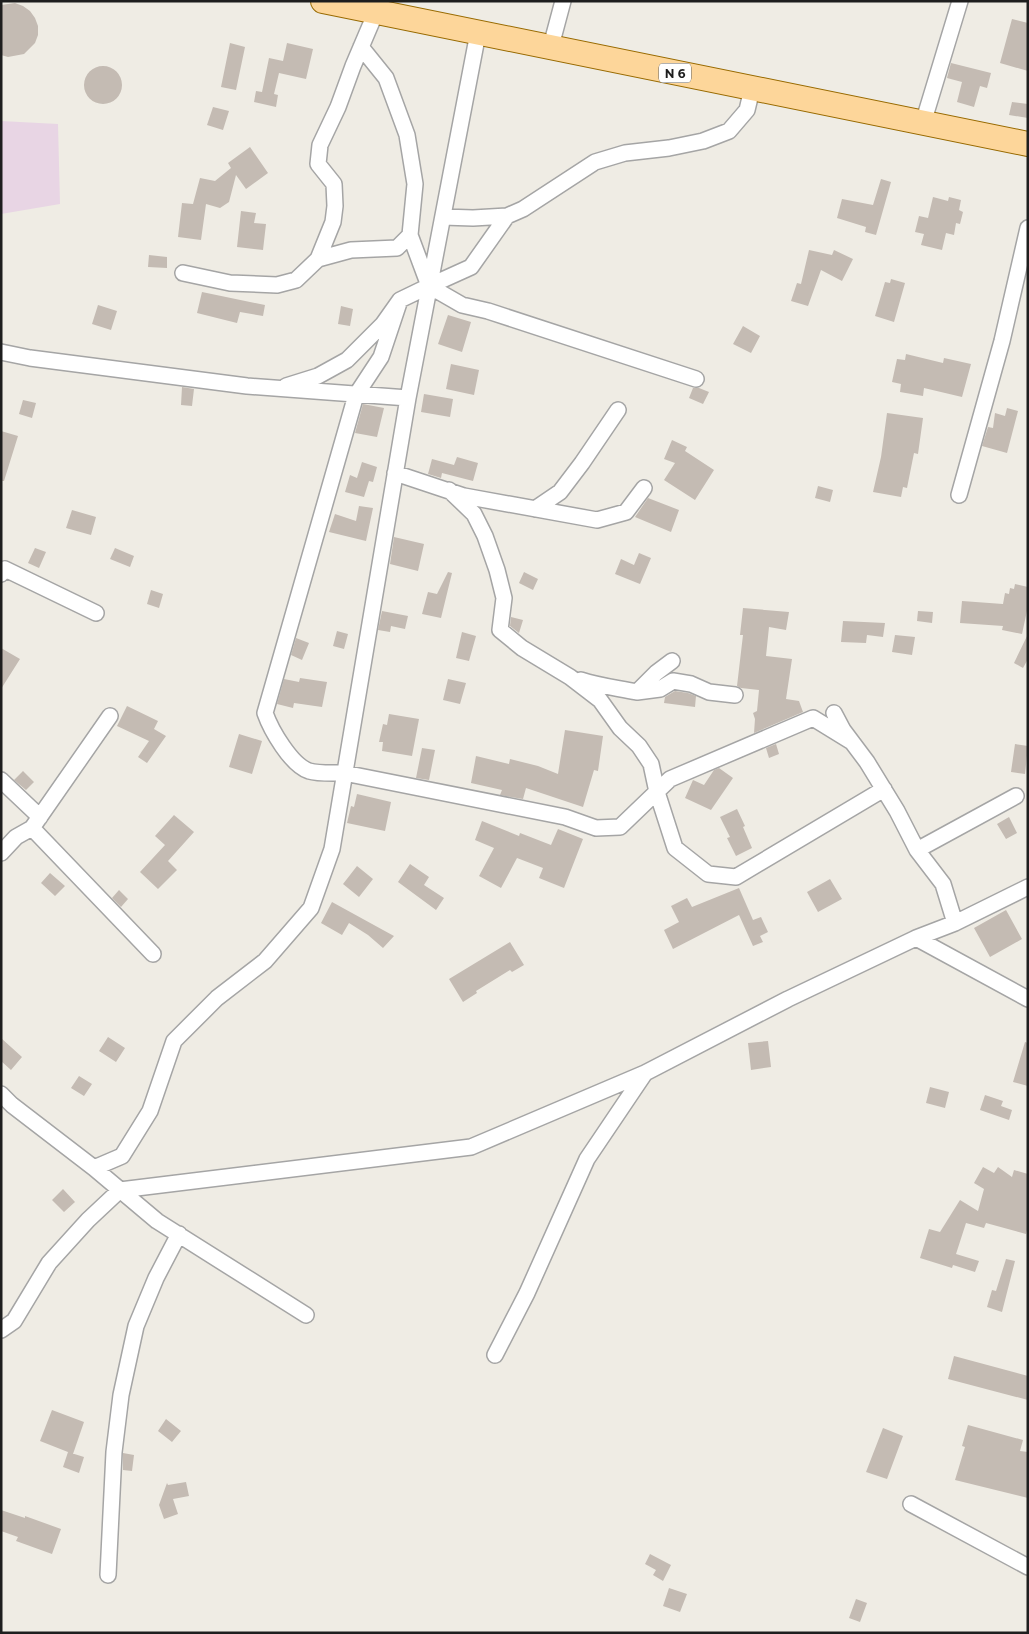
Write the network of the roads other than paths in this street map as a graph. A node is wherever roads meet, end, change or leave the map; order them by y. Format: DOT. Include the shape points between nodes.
graph roads {
  1 [pos="323,1"];
  2 [pos="562,1"];
  3 [pos="960,1"];
  4 [pos="389,10"];
  5 [pos="478,33"];
  6 [pos="551,46"];
  7 [pos="361,47"];
  8 [pos="752,89"];
  9 [pos="923,123"];
  10 [pos="1028,144"];
  11 [pos="508,216"];
  12 [pos="443,217"];
  13 [pos="1028,228"];
  14 [pos="410,235"];
  15 [pos="318,259"];
  16 [pos="183,273"];
  17 [pos="429,286"];
  18 [pos="400,300"];
  19 [pos="1,352"];
  20 [pos="696,379"];
  21 [pos="277,389"];
  22 [pos="356,395"];
  23 [pos="408,398"];
  24 [pos="618,410"];
  25 [pos="395,473"];
  26 [pos="644,488"];
  27 [pos="448,490"];
  28 [pos="959,496"];
  29 [pos="535,509"];
  30 [pos="1,574"];
  31 [pos="96,613"];
  32 [pos="672,661"];
  33 [pos="570,677"];
  34 [pos="637,692"];
  35 [pos="735,695"];
  36 [pos="834,713"];
  37 [pos="110,716"];
  38 [pos="852,742"];
  39 [pos="344,774"];
  40 [pos="1,780"];
  41 [pos="884,789"];
  42 [pos="657,792"];
  43 [pos="1016,796"];
  44 [pos="36,823"];
  45 [pos="917,850"];
  46 [pos="1,853"];
  47 [pos="1028,887"];
  48 [pos="955,923"];
  49 [pos="916,938"];
  50 [pos="152,954"];
  51 [pos="1028,999"];
  52 [pos="645,1073"];
  53 [pos="1,1094"];
  54 [pos="94,1168"];
  55 [pos="120,1190"];
  56 [pos="179,1234"];
  57 [pos="306,1315"];
  58 [pos="1,1330"];
  59 [pos="495,1355"];
  60 [pos="911,1504"];
  61 [pos="1028,1567"];
  62 [pos="108,1575"];
  1 -- 4 [label="main road, N 6"];
  2 -- 6 [label="street"];
  3 -- 9 [label="street"];
  4 -- 5 [label="main road, N 6"];
  4 -- 7 [label="street"];
  5 -- 6 [label="main road, N 6"];
  5 -- 12 [label="street"];
  6 -- 8 [label="main road, N 6"];
  7 -- 14 [label="street" via="386,78 408,135 415,184"];
  7 -- 15 [label="street" via="320,145 318,164 334,184 335,206 333,222"];
  8 -- 9 [label="main road, N 6"];
  8 -- 11 [label="street" via="746,110 729,131 703,141 625,153 595,162"];
  9 -- 10 [label="main road, N 6"];
  11 -- 12 [label="street"];
  11 -- 17 [label="street" via="471,267"];
  12 -- 17 [label="street"];
  13 -- 28 [label="street" via="1002,341"];
  14 -- 15 [label="street" via="396,248 351,250"];
  14 -- 17 [label="street"];
  15 -- 16 [label="street" via="296,280 277,285 230,283"];
  17 -- 18 [label="street"];
  17 -- 20 [label="street" via="462,305"];
  17 -- 23 [label="street"];
  18 -- 21 [label="street" via="383,324 347,360 318,376"];
  18 -- 22 [label="street" via="381,357"];
  19 -- 21 [label="street"];
  21 -- 22 [label="street"];
  22 -- 23 [label="street"];
  22 -- 39 [label="street" via="265,713 270,729 290,756 308,771"];
  23 -- 25 [label="street"];
  24 -- 29 [label="street" via="560,492"];
  25 -- 27 [label="street"];
  25 -- 39 [label="street"];
  26 -- 29 [label="street" via="626,512 598,520"];
  27 -- 29 [label="street"];
  27 -- 33 [label="street" via="474,514 485,536 504,598 500,630 522,648"];
  30 -- 31 [label="street" via="5,569"];
  32 -- 34 [label="street"];
  33 -- 34 [label="street" via="601,687"];
  33 -- 42 [label="street" via="600,700 620,728 639,746 651,764"];
  34 -- 35 [label="street" via="660,689 673,681 709,692"];
  36 -- 38 [label="street"];
  37 -- 44 [label="street"];
  38 -- 41 [label="street"];
  38 -- 42 [label="street" via="813,718 670,779"];
  39 -- 42 [label="street" via="565,817 596,828 620,827"];
  39 -- 54 [label="street" via="332,849 311,908 266,961 217,998 174,1041 150,1111 122,1156"];
  40 -- 44 [label="street"];
  41 -- 42 [label="street" via="736,877 708,874 675,848"];
  41 -- 45 [label="street"];
  43 -- 45 [label="street"];
  44 -- 46 [label="street"];
  44 -- 50 [label="street"];
  45 -- 48 [label="street" via="943,884"];
  47 -- 48 [label="street"];
  48 -- 49 [label="street"];
  49 -- 51 [label="street"];
  49 -- 52 [label="street"];
  52 -- 55 [label="street" via="471,1147"];
  52 -- 59 [label="street" via="587,1159 527,1293"];
  53 -- 54 [label="street"];
  54 -- 55 [label="street"];
  55 -- 56 [label="street" via="157,1221"];
  55 -- 58 [label="street" via="49,1263 14,1321"];
  56 -- 57 [label="street"];
  56 -- 62 [label="street" via="136,1326 121,1395 114,1452"];
  60 -- 61 [label="street"];
}
